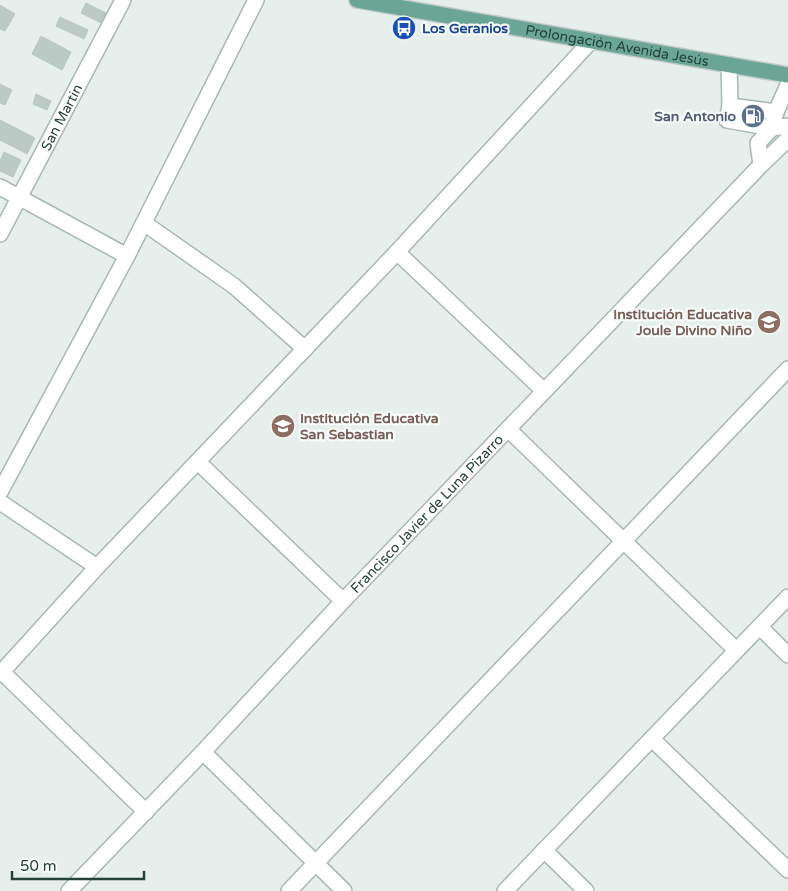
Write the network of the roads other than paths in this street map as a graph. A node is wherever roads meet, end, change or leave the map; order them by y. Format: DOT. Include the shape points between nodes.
graph roads {
  1 [pos="123,0"];
  2 [pos="256,0"];
  3 [pos="357,0"];
  4 [pos="408,4"];
  5 [pos="591,41"];
  6 [pos="729,65"];
  7 [pos="788,75"];
  8 [pos="788,85"];
  9 [pos="730,106"];
  10 [pos="776,112"];
  11 [pos="788,126"];
  12 [pos="772,128"];
  13 [pos="788,140"];
  14 [pos="761,165"];
  15 [pos="0,187"];
  16 [pos="20,197"];
  17 [pos="144,222"];
  18 [pos="0,234"];
  19 [pos="397,252"];
  20 [pos="127,256"];
  21 [pos="305,349"];
  22 [pos="788,369"];
  23 [pos="544,391"];
  24 [pos="508,429"];
  25 [pos="198,462"];
  26 [pos="0,492"];
  27 [pos="0,502"];
  28 [pos="624,540"];
  29 [pos="97,566"];
  30 [pos="788,597"];
  31 [pos="343,601"];
  32 [pos="760,626"];
  33 [pos="736,650"];
  34 [pos="788,655"];
  35 [pos="1,673"];
  36 [pos="652,739"];
  37 [pos="203,752"];
  38 [pos="146,812"];
  39 [pos="544,850"];
  40 [pos="316,863"];
  41 [pos="788,870"];
  42 [pos="69,891"];
  43 [pos="289,891"];
  44 [pos="344,891"];
  45 [pos="505,891"];
  46 [pos="586,891"];
  1 -- 16 [label="street, San Martin"];
  2 -- 17 [label="street"];
  3 -- 4 [label="main road, Prolongación Avenida Jesús"];
  4 -- 5 [label="main road, Prolongación Avenida Jesús"];
  5 -- 6 [label="main road, Prolongación Avenida Jesús"];
  5 -- 19 [label="street"];
  6 -- 7 [label="main road, Prolongación Avenida Jesús"];
  6 -- 9 [label="street"];
  8 -- 10 [label="street"];
  9 -- 10 [label="street"];
  9 -- 12 [label="street" via="727,120"];
  10 -- 12 [label="street"];
  11 -- 12 [label="street"];
  12 -- 14 [label="street" via="758,143"];
  13 -- 14 [label="street, Francisco Javier de Luna Pizarro"];
  14 -- 23 [label="street, Francisco Javier de Luna Pizarro"];
  15 -- 16 [label="street"];
  16 -- 18 [label="street, San Martin"];
  16 -- 20 [label="street"];
  17 -- 20 [label="street"];
  17 -- 21 [label="street" via="234,286"];
  19 -- 21 [label="street"];
  19 -- 23 [label="street"];
  20 -- 26 [label="street"];
  21 -- 25 [label="street"];
  22 -- 28 [label="street"];
  23 -- 24 [label="street, Francisco Javier de Luna Pizarro"];
  24 -- 28 [label="street"];
  24 -- 31 [label="street, Francisco Javier de Luna Pizarro"];
  25 -- 29 [label="street"];
  25 -- 31 [label="street"];
  27 -- 29 [label="street"];
  28 -- 33 [label="street"];
  28 -- 40 [label="street"];
  29 -- 35 [label="street"];
  30 -- 32 [label="street"];
  31 -- 37 [label="street, Francisco Javier de Luna Pizarro"];
  32 -- 33 [label="street"];
  32 -- 34 [label="street"];
  33 -- 36 [label="street"];
  35 -- 38 [label="street"];
  36 -- 39 [label="street"];
  36 -- 41 [label="street"];
  37 -- 38 [label="street, Francisco Javier de Luna Pizarro"];
  37 -- 40 [label="street"];
  38 -- 42 [label="street, Francisco Javier de Luna Pizarro"];
  39 -- 45 [label="street"];
  39 -- 46 [label="street"];
  40 -- 43 [label="street"];
  40 -- 44 [label="street"];
}
